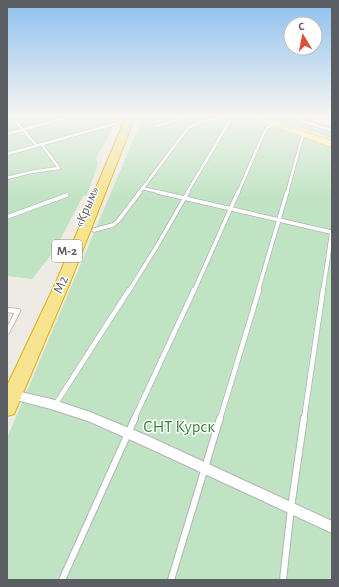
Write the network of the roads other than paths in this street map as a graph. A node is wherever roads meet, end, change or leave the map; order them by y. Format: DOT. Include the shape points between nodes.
graph roads {
  1 [pos="39,144"];
  2 [pos="41,144"];
  3 [pos="114,144"];
  4 [pos="120,144"];
  5 [pos="175,144"];
  6 [pos="216,144"];
  7 [pos="259,144"];
  8 [pos="300,144"];
  9 [pos="36,145"];
  10 [pos="7,154"];
  11 [pos="7,178"];
  12 [pos="142,188"];
  13 [pos="67,195"];
  14 [pos="184,199"];
  15 [pos="231,209"];
  16 [pos="7,217"];
  17 [pos="279,220"];
  18 [pos="94,230"];
  19 [pos="332,232"];
  20 [pos="7,310"];
  21 [pos="7,332"];
  22 [pos="9,395"];
  23 [pos="54,405"];
  24 [pos="127,435"];
  25 [pos="205,468"];
  26 [pos="291,508"];
  27 [pos="332,526"];
  28 [pos="62,580"];
  29 [pos="172,580"];
  30 [pos="283,580"];
  1 -- 9 [label="lane"];
  2 -- 11 [label="lane" via="59,168"];
  3 -- 22 [label="highway, «Крым» / М-2"];
  4 -- 22 [label="highway, М2" via="64,280"];
  5 -- 12 [label="lane"];
  6 -- 14 [label="lane"];
  7 -- 15 [label="lane"];
  8 -- 17 [label="lane"];
  9 -- 10 [label="lane"];
  12 -- 14 [label="lane"];
  12 -- 18 [label="lane" via="118,221"];
  13 -- 16 [label="lane"];
  14 -- 15 [label="lane"];
  14 -- 23 [label="lane"];
  15 -- 17 [label="lane"];
  15 -- 24 [label="lane"];
  17 -- 19 [label="lane"];
  17 -- 25 [label="lane"];
  19 -- 26 [label="lane"];
  20 -- 21 [label="lane" via="18,311"];
  22 -- 23 [label="street"];
  23 -- 24 [label="street" via="89,417"];
  24 -- 25 [label="street" via="144,440"];
  24 -- 28 [label="lane"];
  25 -- 26 [label="street"];
  25 -- 29 [label="lane"];
  26 -- 27 [label="street"];
  26 -- 30 [label="lane"];
}
